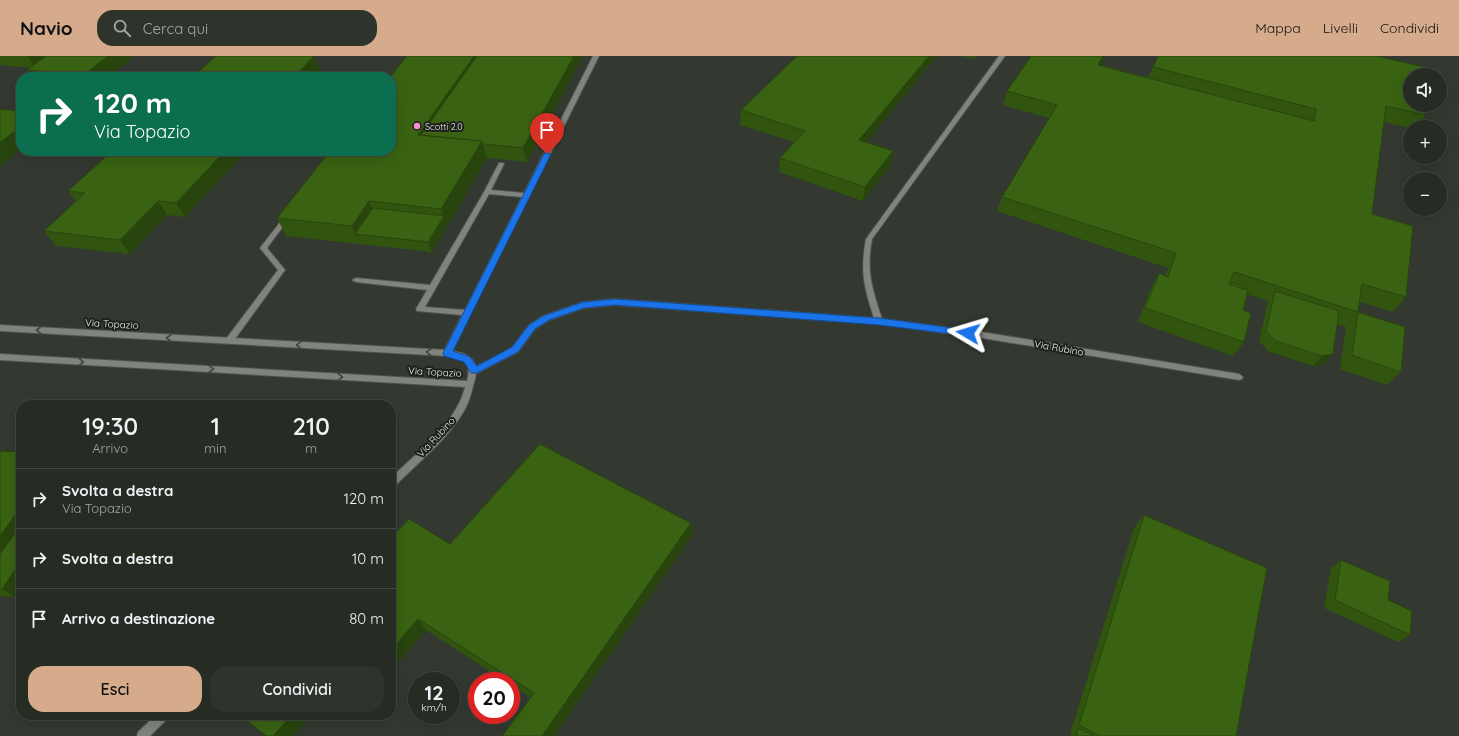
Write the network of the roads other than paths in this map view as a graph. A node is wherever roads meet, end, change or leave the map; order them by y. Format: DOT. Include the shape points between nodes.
graph roads {
  1 [pos="596,56"];
  2 [pos="1002,56"];
  3 [pos="501,164"];
  4 [pos="487,192"];
  5 [pos="526,195"];
  6 [pos="291,212"];
  7 [pos="356,280"];
  8 [pos="432,288"];
  9 [pos="466,313"];
  10 [pos="879,322"];
  11 [pos="0,328"];
  12 [pos="229,341"];
  13 [pos="447,353"];
  14 [pos="0,357"];
  15 [pos="474,371"];
  16 [pos="1239,377"];
  17 [pos="470,384"];
  18 [pos="396,479"];
  19 [pos="158,720"];
  20 [pos="142,736"];
  1 -- 5 [label="street"];
  2 -- 10 [label="street" via="869,239 864,260 865,280"];
  3 -- 4 [label="street"];
  4 -- 5 [label="street"];
  4 -- 8 [label="street"];
  5 -- 9 [label="street"];
  6 -- 12 [label="street" via="263,248 282,270"];
  7 -- 8 [label="street"];
  8 -- 9 [label="street" via="420,309"];
  9 -- 13 [label="street"];
  10 -- 15 [label="street, Via Rubino" via="615,302 583,305 546,318 532,327 515,350"];
  10 -- 16 [label="street, Via Rubino" via="982,335"];
  12 -- 11 [label="street, Via Topazio, one-way"];
  13 -- 12 [label="street, Via Topazio, one-way"];
  13 -- 15 [label="street, Via Topazio" via="467,359"];
  14 -- 17 [label="street, Via Topazio, one-way"];
  15 -- 17 [label="street, Via Topazio"];
  17 -- 18 [label="street, Via Rubino" via="462,407 451,423"];
  19 -- 20 [label="street"];
}
